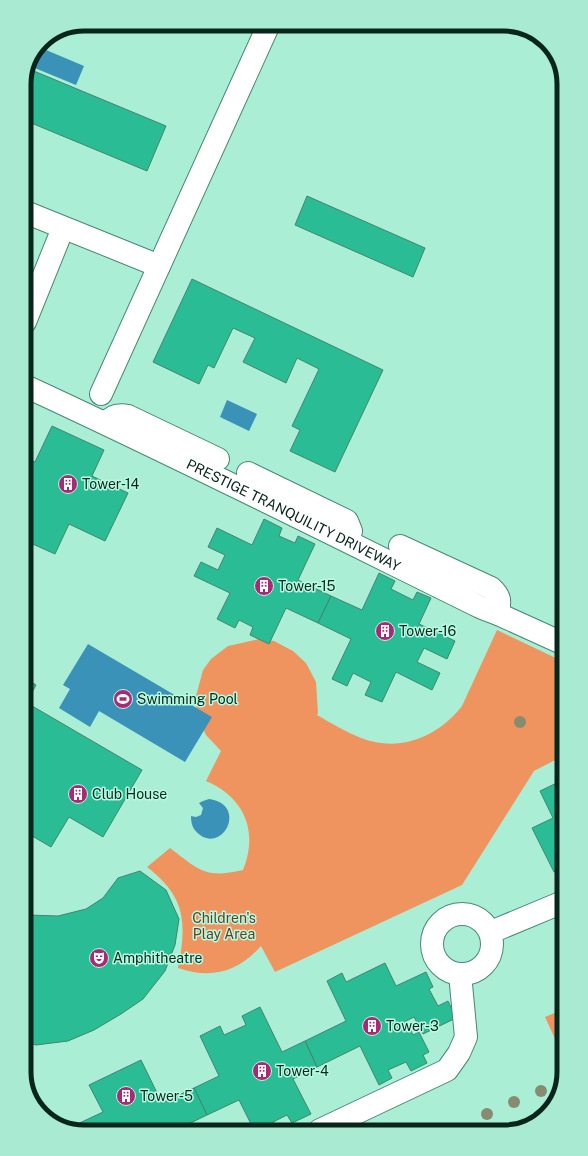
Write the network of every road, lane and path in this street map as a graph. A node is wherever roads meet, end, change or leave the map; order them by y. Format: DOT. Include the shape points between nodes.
graph roads {
  1 [pos="266,31"];
  2 [pos="31,215"];
  3 [pos="63,228"];
  4 [pos="159,266"];
  5 [pos="31,307"];
  6 [pos="31,389"];
  7 [pos="101,394"];
  8 [pos="106,423"];
  9 [pos="218,459"];
  10 [pos="248,474"];
  11 [pos="348,541"];
  12 [pos="400,546"];
  13 [pos="498,614"];
  14 [pos="557,641"];
  15 [pos="557,904"];
  16 [pos="490,932"];
  17 [pos="460,974"];
  18 [pos="331,1125"];
  1 -- 4 [label="street"];
  2 -- 3 [label="street"];
  3 -- 4 [label="street"];
  3 -- 5 [label="street"];
  4 -- 7 [label="street"];
  6 -- 8 [label="street, PRESTIGE TRANQUILITY DRIVEWAY"];
  8 -- 9 [label="street" via="110,418 122,414"];
  8 -- 11 [label="street, PRESTIGE TRANQUILITY DRIVEWAY"];
  10 -- 11 [label="street" via="347,521 350,531"];
  11 -- 13 [label="street, PRESTIGE TRANQUILITY DRIVEWAY"];
  12 -- 13 [label="street" via="491,588 500,600"];
  13 -- 14 [label="street, PRESTIGE TRANQUILITY DRIVEWAY"];
  15 -- 16 [label="street"];
  16 -- 17 [label="street" via="493,940 490,957 484,965 473,972"];
  16 -- 17 [label="street" via="481,920 468,914 458,913 440,922 434,931 432,951 443,967"];
  17 -- 18 [label="street" via="466,1037 447,1070"];
}
